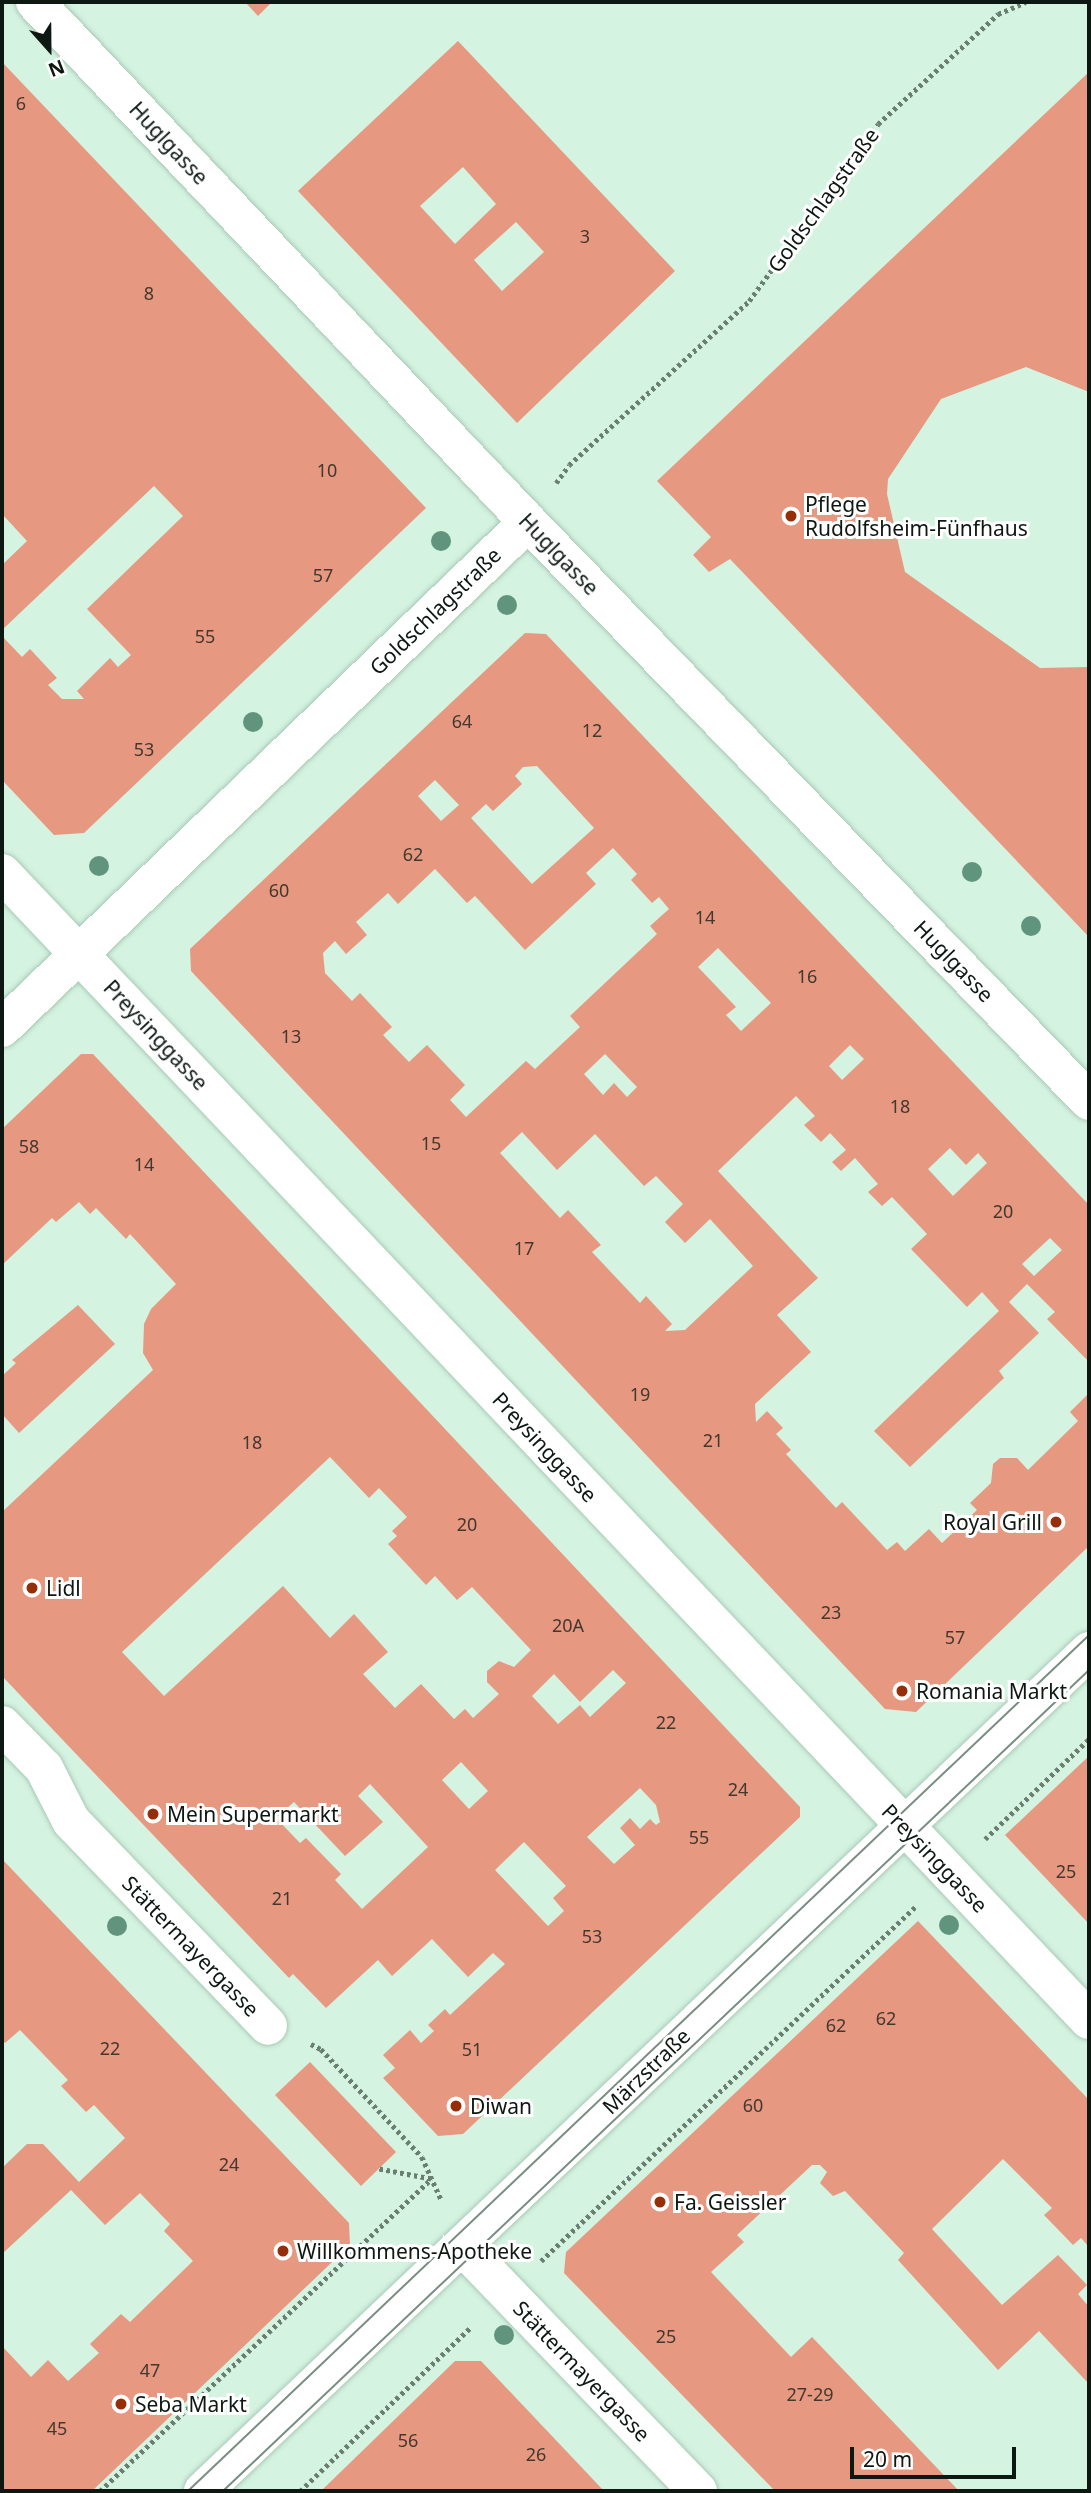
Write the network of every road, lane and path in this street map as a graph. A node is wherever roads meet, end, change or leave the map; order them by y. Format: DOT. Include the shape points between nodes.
graph roads {
  1 [pos="35,2"];
  2 [pos="1026,2"];
  3 [pos="528,522"];
  4 [pos="2,873"];
  5 [pos="80,954"];
  6 [pos="2,1028"];
  7 [pos="1089,1101"];
  8 [pos="1089,1651"];
  9 [pos="2,1725"];
  10 [pos="1089,1739"];
  11 [pos="904,1825"];
  12 [pos="950,1874"];
  13 [pos="1089,2020"];
  14 [pos="268,2026"];
  15 [pos="379,2169"];
  16 [pos="431,2179"];
  17 [pos="463,2247"];
  18 [pos="508,2293"];
  19 [pos="100,2491"];
  20 [pos="203,2491"];
  21 [pos="300,2491"];
  22 [pos="698,2491"];
  1 -- 3 [label="street, Huglgasse"];
  2 -- 3 [label="path, Goldschlagstraße" via="998,14 878,124 749,301 569,465"];
  3 -- 5 [label="street, Goldschlagstraße"];
  3 -- 7 [label="street, Huglgasse"];
  4 -- 5 [label="street, Preysinggasse"];
  5 -- 6 [label="street, Goldschlagstraße"];
  5 -- 11 [label="street, Preysinggasse"];
  8 -- 11 [label="street, Märzstraße"];
  9 -- 14 [label="street, Stättermayergasse" via="44,1768 71,1821"];
  10 -- 12 [label="path"];
  11 -- 12 [label="street, Preysinggasse"];
  11 -- 17 [label="street, Märzstraße"];
  12 -- 13 [label="street, Preysinggasse"];
  12 -- 18 [label="path"];
  14 -- 16 [label="path, Stättermayergasse" via="321,2049 422,2157"];
  15 -- 16 [label="path"];
  16 -- 17 [label="path, Stättermayergasse"];
  16 -- 19 [label="path"];
  17 -- 18 [label="street, Stättermayergasse"];
  17 -- 20 [label="street, Märzstraße"];
  18 -- 21 [label="path"];
  18 -- 22 [label="street, Stättermayergasse"];
}
